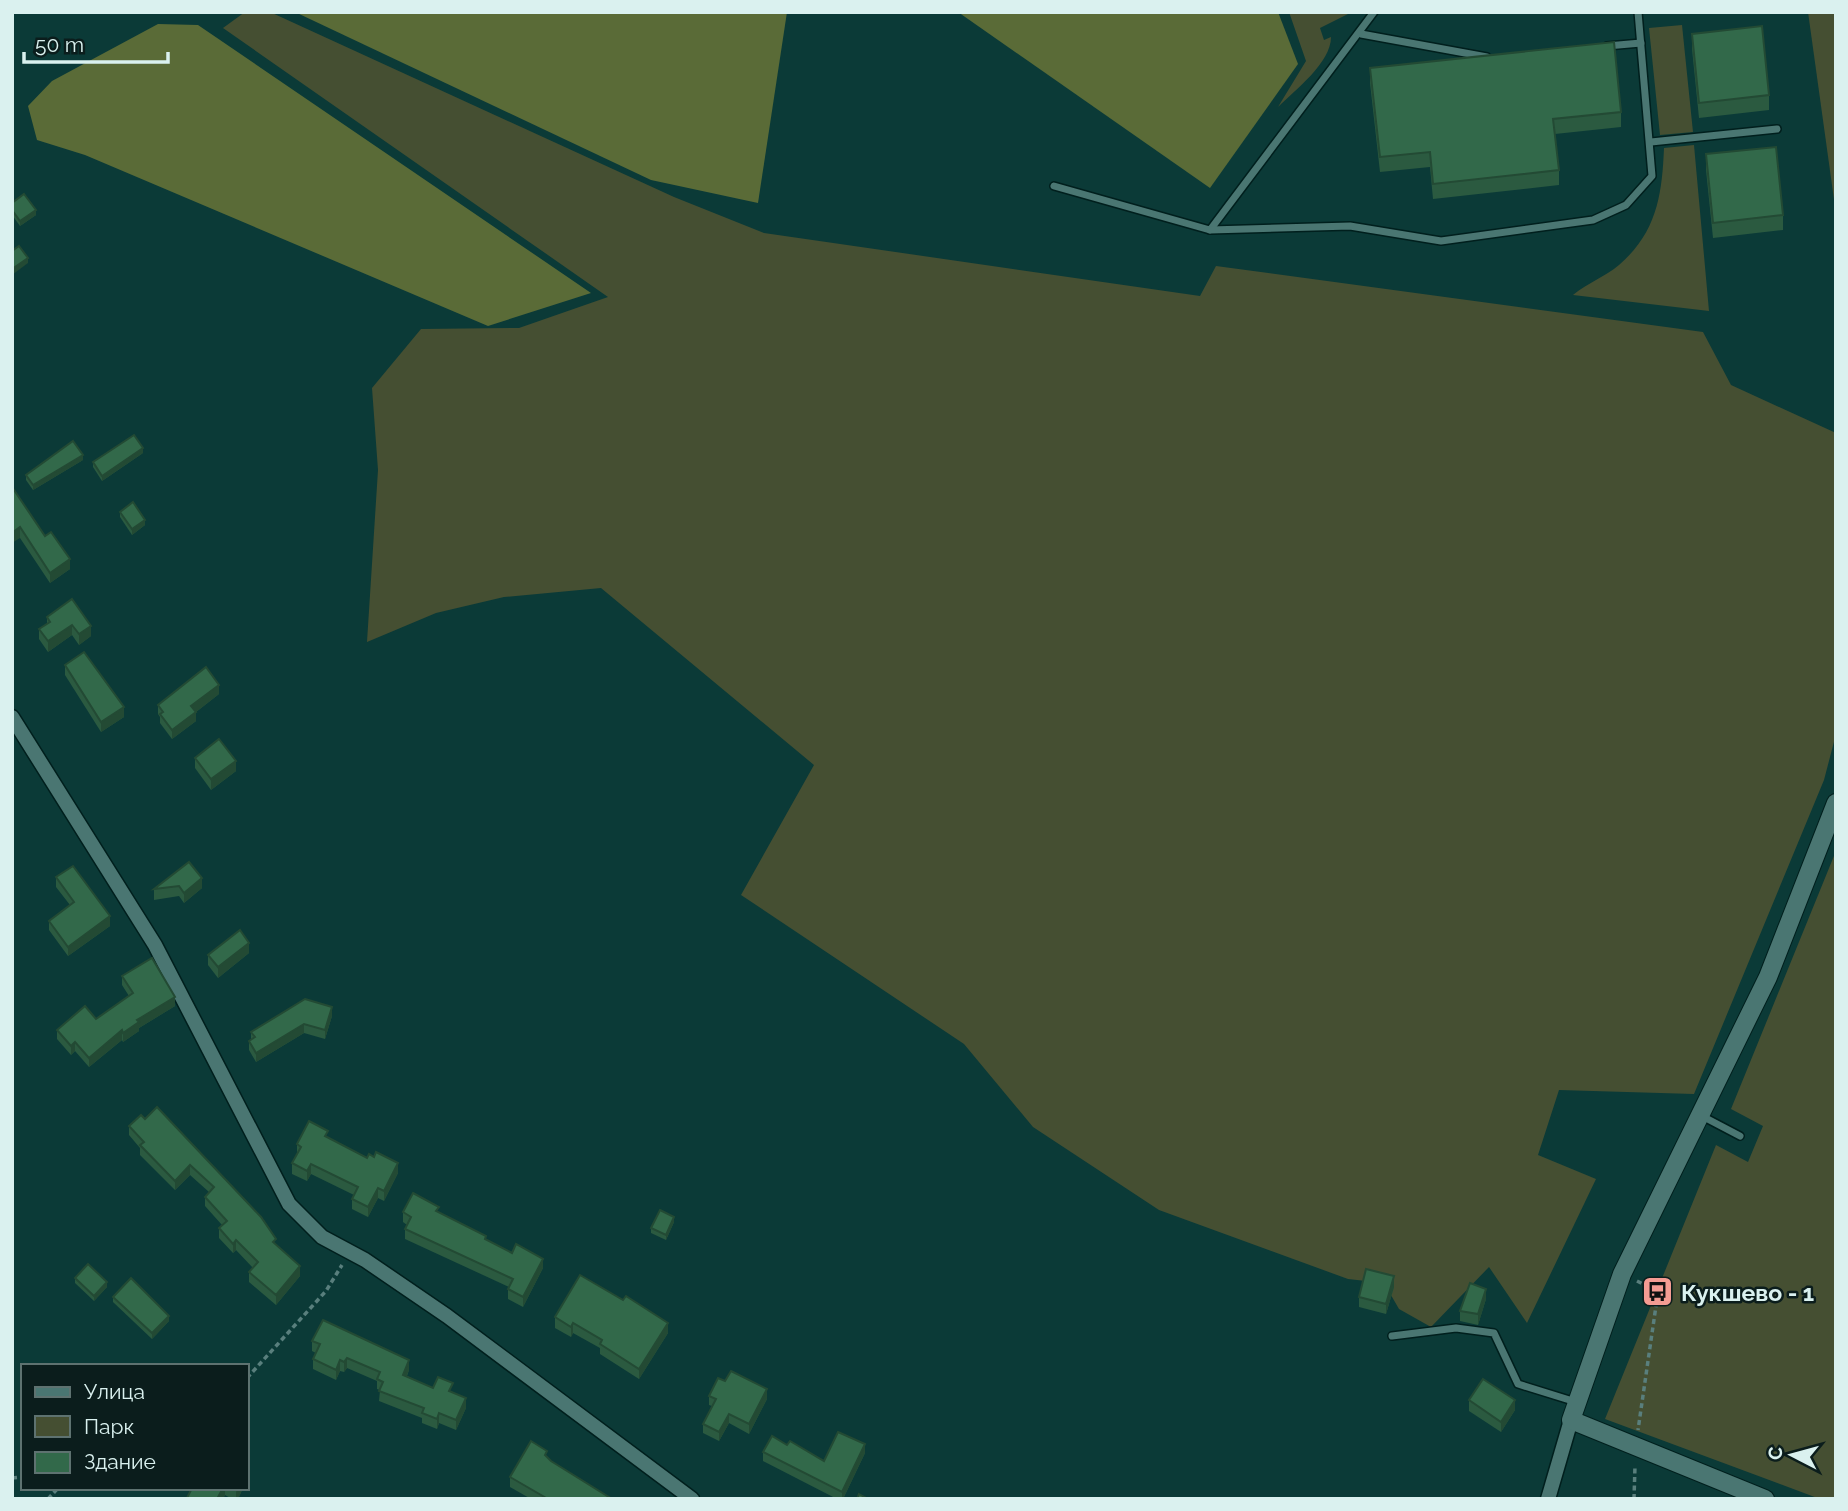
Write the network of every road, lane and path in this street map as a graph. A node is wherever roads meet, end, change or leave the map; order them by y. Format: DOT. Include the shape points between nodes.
graph roads {
  1 [pos="1374,12"];
  2 [pos="1638,12"];
  3 [pos="1361,34"];
  4 [pos="1641,43"];
  5 [pos="1602,46"];
  6 [pos="1497,56"];
  7 [pos="1777,129"];
  8 [pos="1651,142"];
  9 [pos="1054,186"];
  10 [pos="1210,230"];
  11 [pos="12,717"];
  12 [pos="1836,803"];
  13 [pos="1700,1115"];
  14 [pos="1740,1136"];
  15 [pos="348,1251"];
  16 [pos="1622,1275"];
  17 [pos="1392,1336"];
  18 [pos="248,1377"];
  19 [pos="1577,1402"];
  20 [pos="1639,1419"];
  21 [pos="1571,1420"];
  22 [pos="1635,1457"];
  23 [pos="692,1499"];
  24 [pos="1548,1499"];
  25 [pos="1634,1499"];
  26 [pos="1765,1499"];
  1 -- 3 [label="lane"];
  2 -- 4 [label="lane"];
  3 -- 6 [label="lane" via="1484,58"];
  3 -- 10 [label="lane"];
  4 -- 5 [label="lane"];
  4 -- 8 [label="lane"];
  7 -- 8 [label="lane"];
  8 -- 10 [label="lane" via="1652,176 1626,205 1593,220 1441,241 1350,226"];
  9 -- 10 [label="lane"];
  11 -- 15 [label="street" via="155,945 289,1204 322,1237"];
  12 -- 13 [label="street" via="1768,977"];
  13 -- 14 [label="lane"];
  13 -- 16 [label="street"];
  15 -- 18 [label="path" via="326,1291"];
  15 -- 23 [label="street" via="447,1316"];
  16 -- 19 [label="street"];
  16 -- 20 [label="path" via="1658,1292"];
  17 -- 19 [label="lane" via="1456,1328 1494,1333 1518,1384"];
  19 -- 21 [label="street"];
  21 -- 24 [label="street"];
  21 -- 26 [label="street"];
  22 -- 25 [label="path"];
}
